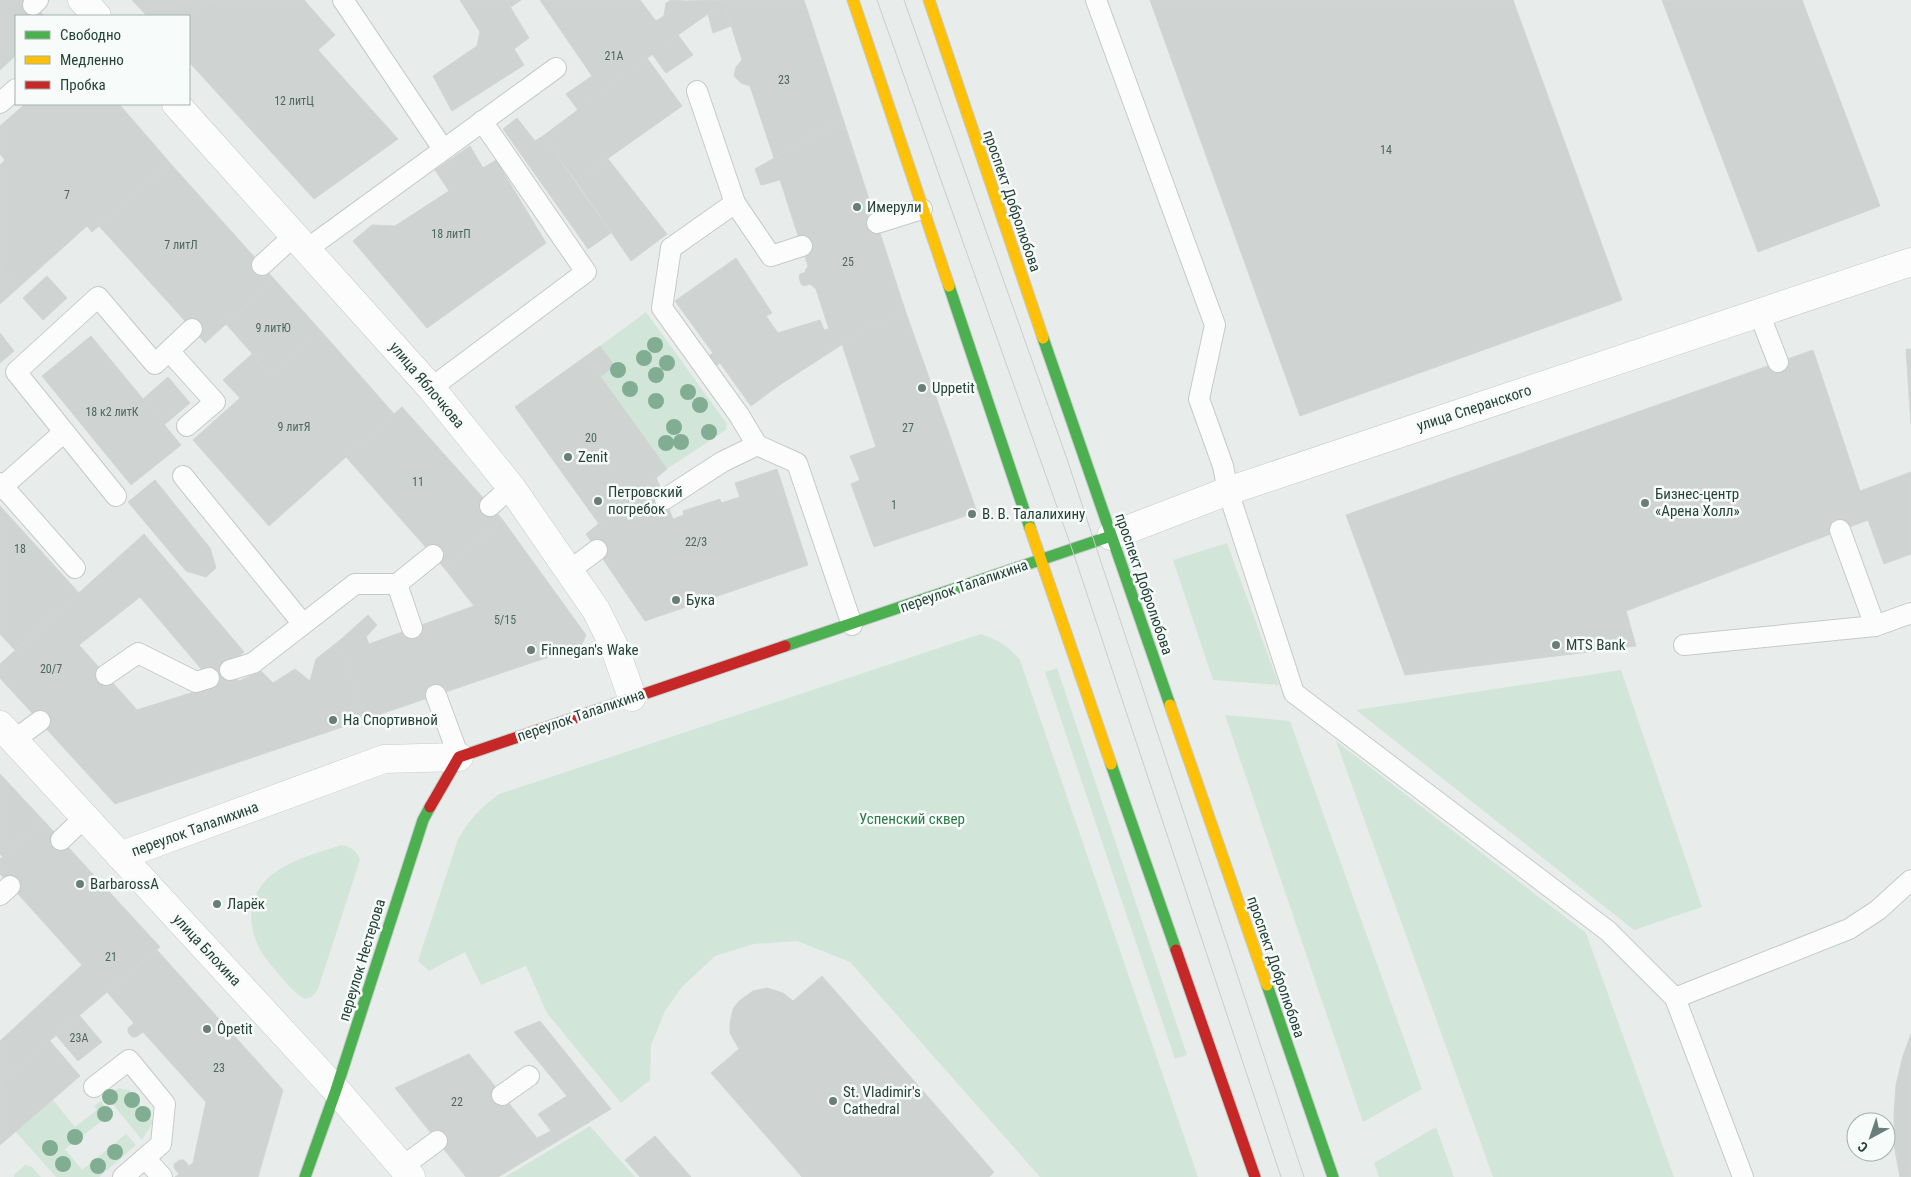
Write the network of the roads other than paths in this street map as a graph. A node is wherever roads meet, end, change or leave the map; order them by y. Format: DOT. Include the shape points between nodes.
graph roads {
  1 [pos="82,0"];
  2 [pos="343,0"];
  3 [pos="853,0"];
  4 [pos="928,0"];
  5 [pos="1096,0"];
  6 [pos="96,15"];
  7 [pos="556,68"];
  8 [pos="15,90"];
  9 [pos="697,91"];
  10 [pos="0,103"];
  11 [pos="177,105"];
  12 [pos="482,121"];
  13 [pos="443,149"];
  14 [pos="735,203"];
  15 [pos="922,209"];
  16 [pos="877,223"];
  17 [pos="301,242"];
  18 [pos="802,246"];
  19 [pos="1911,262"];
  20 [pos="262,265"];
  21 [pos="1759,313"];
  22 [pos="192,329"];
  23 [pos="169,351"];
  24 [pos="1778,362"];
  25 [pos="431,388"];
  26 [pos="186,426"];
  27 [pos="64,432"];
  28 [pos="757,445"];
  29 [pos="183,476"];
  30 [pos="1,486"];
  31 [pos="512,487"];
  32 [pos="1228,491"];
  33 [pos="116,496"];
  34 [pos="665,499"];
  35 [pos="490,506"];
  36 [pos="1840,530"];
  37 [pos="1111,536"];
  38 [pos="597,550"];
  39 [pos="433,555"];
  40 [pos="1040,559"];
  41 [pos="74,568"];
  42 [pos="570,570"];
  43 [pos="397,584"];
  44 [pos="1911,613"];
  45 [pos="303,624"];
  46 [pos="852,625"];
  47 [pos="1875,626"];
  48 [pos="412,628"];
  49 [pos="1684,645"];
  50 [pos="230,670"];
  51 [pos="106,675"];
  52 [pos="209,678"];
  53 [pos="436,695"];
  54 [pos="632,697"];
  55 [pos="40,721"];
  56 [pos="7,733"];
  57 [pos="459,757"];
  58 [pos="85,817"];
  59 [pos="61,840"];
  60 [pos="120,856"];
  61 [pos="1911,880"];
  62 [pos="1675,998"];
  63 [pos="529,1076"];
  64 [pos="94,1087"];
  65 [pos="336,1090"];
  66 [pos="502,1095"];
  67 [pos="437,1141"];
  68 [pos="145,1158"];
  69 [pos="407,1172"];
  70 [pos="123,1177"];
  71 [pos="162,1177"];
  72 [pos="305,1177"];
  73 [pos="1255,1177"];
  74 [pos="1333,1177"];
  75 [pos="1743,1177"];
  1 -- 6 [label="street"];
  2 -- 13 [label="lane"];
  3 -- 15 [label="main road"];
  4 -- 37 [label="main road, проспект Добролюбова"];
  5 -- 32 [label="lane" via="1215,325 1199,399 1223,466"];
  7 -- 12 [label="lane"];
  8 -- 10 [label="lane"];
  9 -- 14 [label="lane"];
  11 -- 17 [label="street, улица Яблочкова"];
  12 -- 13 [label="lane"];
  12 -- 25 [label="lane" via="586,272"];
  13 -- 17 [label="lane"];
  14 -- 18 [label="lane" via="770,256"];
  14 -- 28 [label="lane" via="671,248 662,308"];
  15 -- 16 [label="lane"];
  15 -- 40 [label="main road"];
  17 -- 20 [label="lane"];
  17 -- 25 [label="street, улица Яблочкова"];
  19 -- 21 [label="street, улица Сперанского"];
  21 -- 24 [label="lane"];
  21 -- 32 [label="street, улица Сперанского"];
  22 -- 23 [label="lane"];
  23 -- 26 [label="lane" via="215,402"];
  23 -- 27 [label="lane" via="155,364 98,297 16,372"];
  25 -- 31 [label="street, улица Яблочкова"];
  27 -- 30 [label="lane"];
  27 -- 33 [label="lane"];
  28 -- 34 [label="lane" via="722,462"];
  28 -- 46 [label="lane" via="797,463"];
  29 -- 45 [label="lane"];
  30 -- 41 [label="lane"];
  31 -- 35 [label="lane"];
  31 -- 42 [label="street, улица Яблочкова"];
  32 -- 37 [label="street, улица Сперанского"];
  32 -- 62 [label="lane" via="1294,693 1608,931"];
  36 -- 47 [label="lane"];
  37 -- 40 [label="main road, улица Сперанского"];
  37 -- 74 [label="main road, проспект Добролюбова"];
  38 -- 42 [label="lane"];
  39 -- 43 [label="lane"];
  40 -- 46 [label="main road, переулок Талалихина"];
  40 -- 73 [label="main road"];
  42 -- 54 [label="street, улица Яблочкова" via="614,646"];
  43 -- 45 [label="lane" via="355,584"];
  43 -- 48 [label="lane"];
  44 -- 47 [label="lane"];
  45 -- 50 [label="lane" via="253,663"];
  46 -- 54 [label="main road, переулок Талалихина"];
  47 -- 49 [label="lane"];
  51 -- 52 [label="lane" via="138,653 196,682"];
  53 -- 57 [label="lane"];
  54 -- 57 [label="main road, переулок Талалихина"];
  55 -- 56 [label="lane"];
  56 -- 58 [label="street, улица Блохина"];
  57 -- 60 [label="street, переулок Талалихина" via="384,759"];
  57 -- 65 [label="main road, переулок Нестерова" via="423,820"];
  58 -- 59 [label="lane"];
  58 -- 60 [label="street, улица Блохина"];
  60 -- 65 [label="street, улица Блохина"];
  61 -- 62 [label="lane" via="1878,910 1849,930"];
  62 -- 75 [label="lane"];
  63 -- 66 [label="lane"];
  64 -- 68 [label="lane" via="129,1060 165,1104 161,1144"];
  65 -- 69 [label="street, улица Блохина"];
  65 -- 72 [label="main road, переулок Нестерова"];
  67 -- 69 [label="lane"];
  68 -- 70 [label="lane"];
  68 -- 71 [label="lane"];
}
